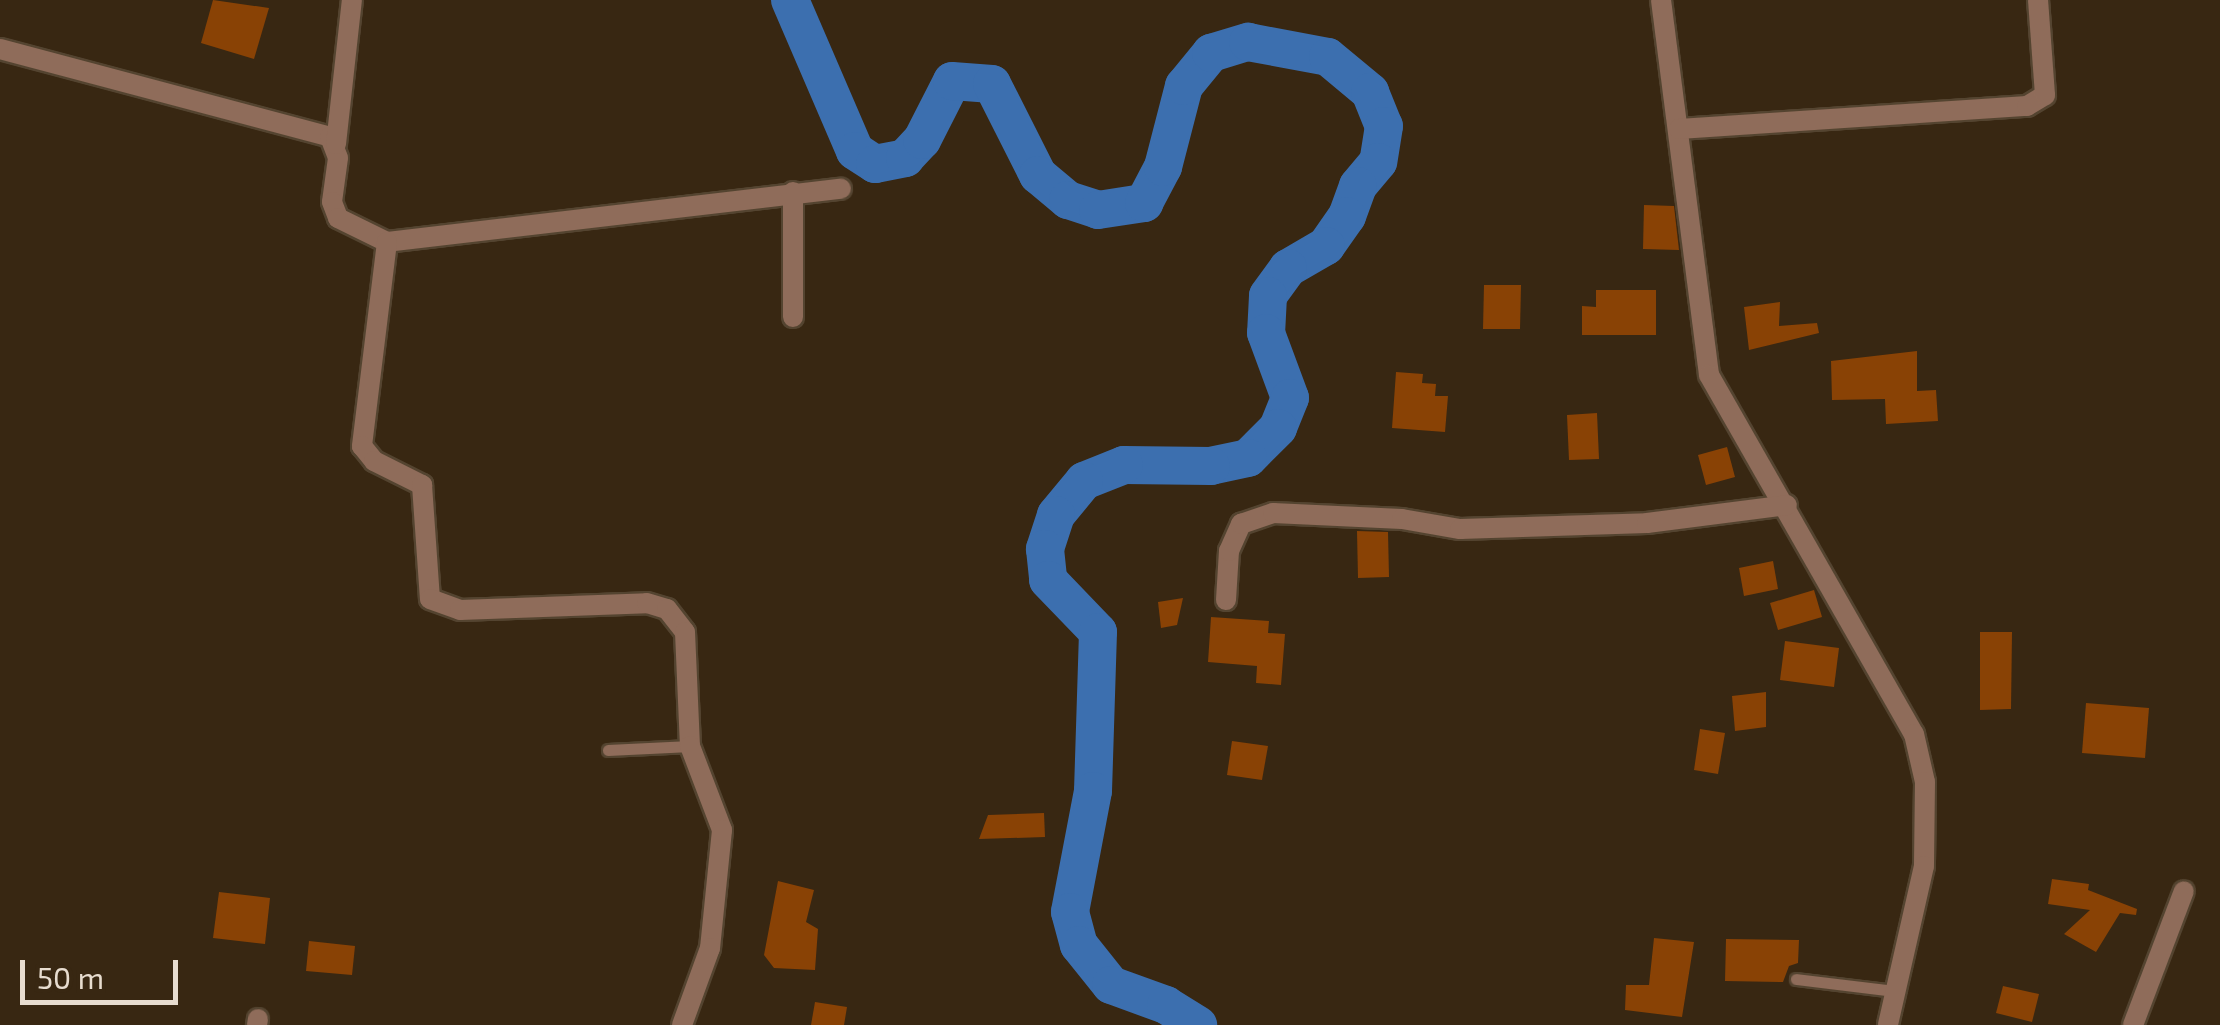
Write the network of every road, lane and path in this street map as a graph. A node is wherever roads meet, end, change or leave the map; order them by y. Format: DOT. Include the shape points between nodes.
graph roads {
  1 [pos="352,0"];
  2 [pos="1661,0"];
  3 [pos="2038,0"];
  4 [pos="0,49"];
  5 [pos="1679,130"];
  6 [pos="336,144"];
  7 [pos="840,189"];
  8 [pos="793,192"];
  9 [pos="387,242"];
  10 [pos="794,317"];
  11 [pos="1788,506"];
  12 [pos="1226,600"];
  13 [pos="690,746"];
  14 [pos="608,750"];
  15 [pos="2184,891"];
  16 [pos="1796,979"];
  17 [pos="1896,991"];
  18 [pos="682,1025"];
  19 [pos="1888,1025"];
  20 [pos="2133,1025"];
  1 -- 6 [label="street"];
  2 -- 5 [label="street"];
  3 -- 5 [label="street" via="2044,95 2027,106"];
  4 -- 6 [label="street" via="283,121"];
  5 -- 11 [label="street" via="1709,375"];
  6 -- 9 [label="street" via="332,202 338,218"];
  7 -- 8 [label="street"];
  8 -- 9 [label="street"];
  8 -- 10 [label="street"];
  9 -- 13 [label="street" via="362,446 374,461 422,485 430,600 460,610 647,602 667,609 685,632"];
  11 -- 12 [label="street" via="1647,523 1460,529 1402,518 1274,513 1241,524 1228,551"];
  11 -- 17 [label="street" via="1914,734 1925,782 1924,866"];
  13 -- 14 [label="lane"];
  13 -- 18 [label="street" via="722,830 710,948"];
  15 -- 20 [label="street"];
  16 -- 17 [label="lane"];
  17 -- 19 [label="street"];
}
